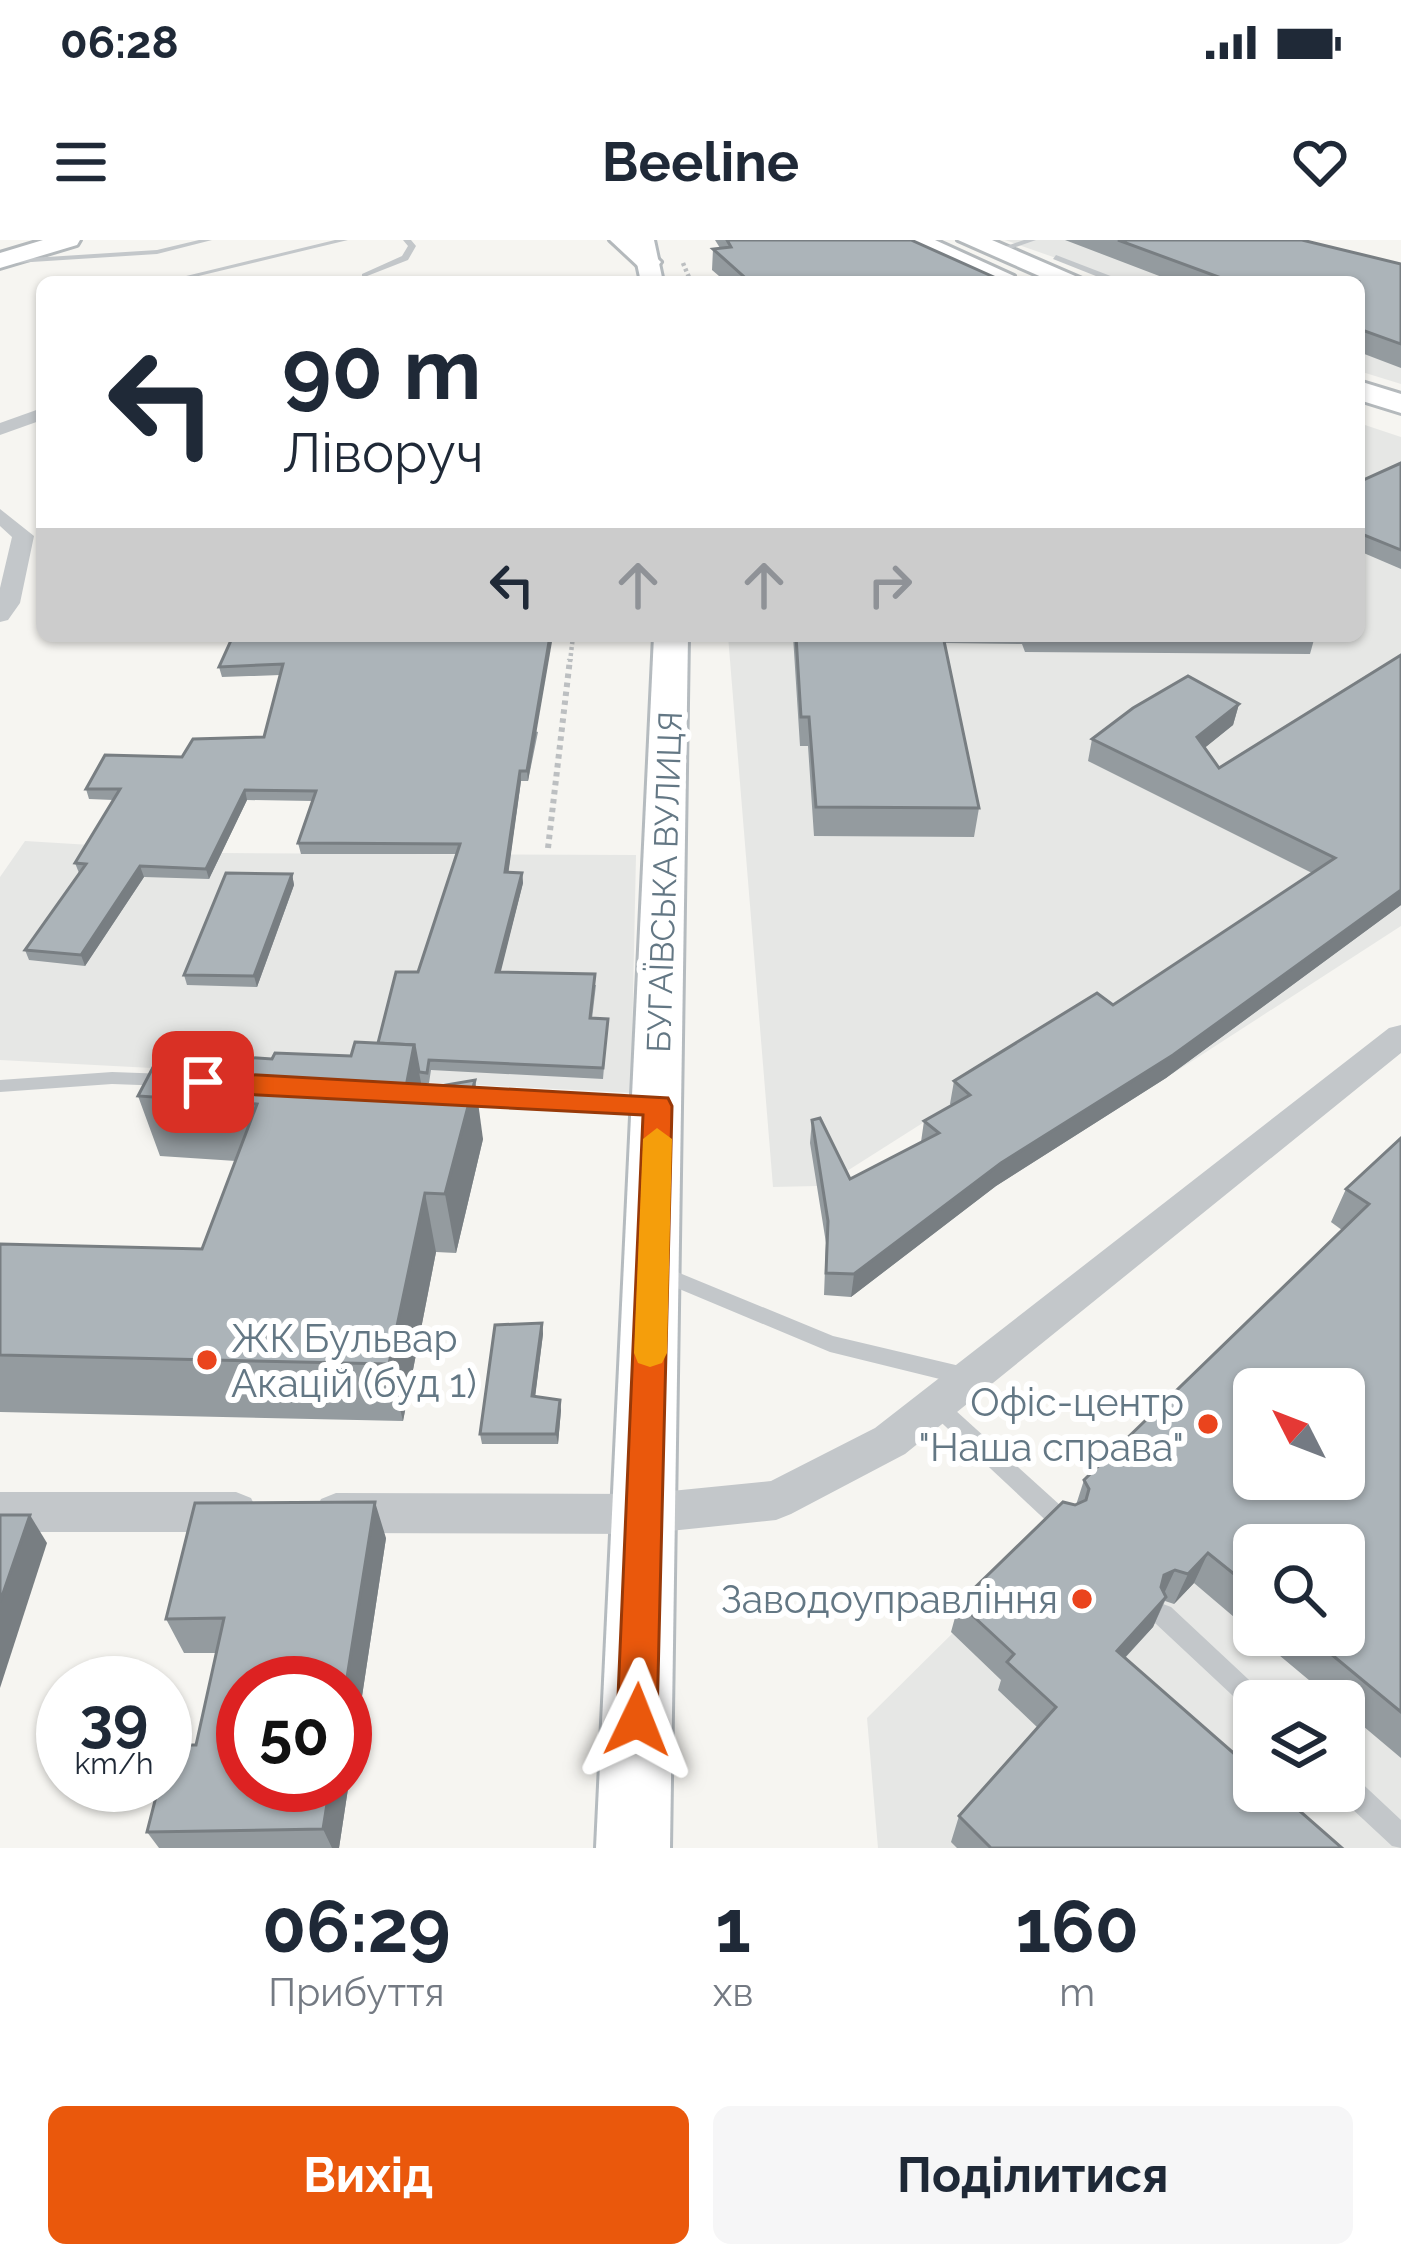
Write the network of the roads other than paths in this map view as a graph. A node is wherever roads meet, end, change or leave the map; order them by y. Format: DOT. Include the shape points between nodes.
graph roads {
  1 [pos="68,240"];
  2 [pos="208,240"];
  3 [pos="344,240"];
  4 [pos="407,240"];
  5 [pos="622,240"];
  6 [pos="914,240"];
  7 [pos="970,240"];
  8 [pos="1032,240"];
  9 [pos="996,250"];
  10 [pos="1056,257"];
  11 [pos="648,261"];
  12 [pos="0,262"];
  13 [pos="191,276"];
  14 [pos="365,276"];
  15 [pos="1001,276"];
  16 [pos="1061,276"];
  17 [pos="1103,276"];
  18 [pos="1365,392"];
  19 [pos="1401,404"];
  20 [pos="36,416"];
  21 [pos="1365,418"];
  22 [pos="3,428"];
  23 [pos="1401,430"];
  24 [pos="36,441"];
  25 [pos="0,515"];
  26 [pos="0,615"];
  27 [pos="671,642"];
  28 [pos="1401,1036"];
  29 [pos="183,1081"];
  30 [pos="0,1086"];
  31 [pos="444,1095"];
  32 [pos="658,1106"];
  33 [pos="655,1271"];
  34 [pos="971,1377"];
  35 [pos="936,1405"];
  36 [pos="0,1511"];
  37 [pos="641,1514"];
  38 [pos="1063,1522"];
  39 [pos="1163,1615"];
  40 [pos="1233,1680"];
  41 [pos="1365,1804"];
  42 [pos="1401,1837"];
  43 [pos="633,1848"];
  1 -- 12 [label="main road"];
  2 -- 12 [label="lane" via="158,252"];
  3 -- 13 [label="lane"];
  4 -- 14 [label="lane" via="404,259"];
  5 -- 11 [label="main road"];
  6 -- 15 [label="main road"];
  7 -- 9 [label="main road"];
  8 -- 9 [label="lane"];
  9 -- 16 [label="main road"];
  10 -- 17 [label="lane"];
  18 -- 19 [label="main road"];
  20 -- 22 [label="street"];
  21 -- 23 [label="main road"];
  22 -- 24 [label="street"];
  25 -- 26 [label="street" via="23,536"];
  27 -- 32 [label="main road, БУГАЇВСЬКА ВУЛИЦЯ"];
  28 -- 34 [label="street"];
  29 -- 30 [label="lane"];
  31 -- 32 [label="lane"];
  32 -- 33 [label="main road, БУГАЇВСЬКА ВУЛИЦЯ"];
  33 -- 34 [label="lane" via="830,1344"];
  33 -- 37 [label="main road, БУГАЇВСЬКА ВУЛИЦЯ"];
  34 -- 35 [label="street"];
  35 -- 37 [label="street" via="890,1441 776,1500"];
  35 -- 38 [label="lane"];
  36 -- 37 [label="street"];
  37 -- 43 [label="main road, БУГАЇВСЬКА ВУЛИЦЯ"];
  39 -- 40 [label="lane"];
  41 -- 42 [label="lane"];
}
